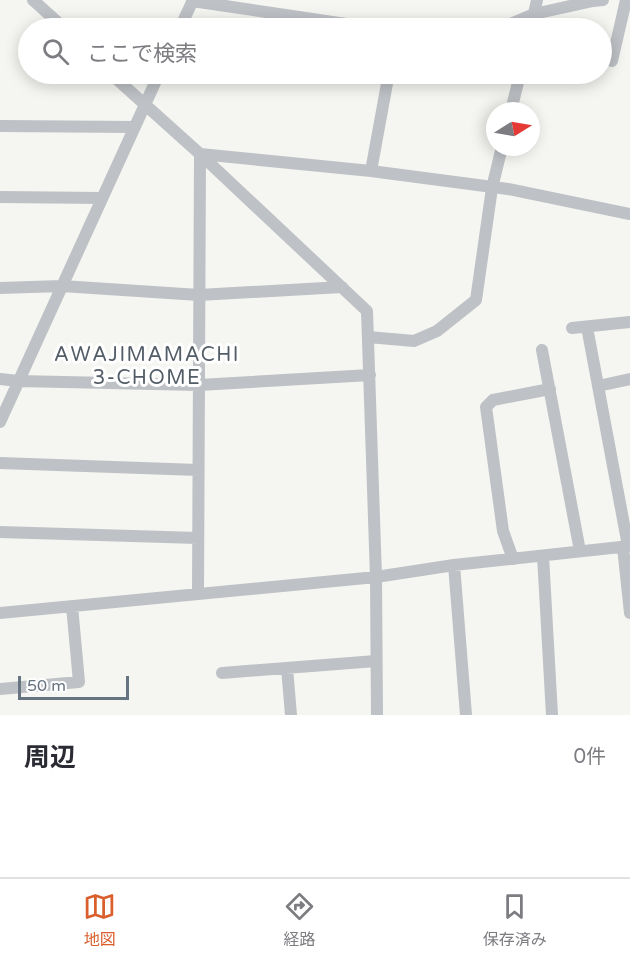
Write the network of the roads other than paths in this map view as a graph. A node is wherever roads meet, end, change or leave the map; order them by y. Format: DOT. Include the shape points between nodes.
graph roads {
  1 [pos="33,0"];
  2 [pos="537,0"];
  3 [pos="603,0"];
  4 [pos="626,0"];
  5 [pos="193,1"];
  6 [pos="534,14"];
  7 [pos="53,18"];
  8 [pos="185,18"];
  9 [pos="306,18"];
  10 [pos="525,18"];
  11 [pos="533,18"];
  12 [pos="612,61"];
  13 [pos="122,84"];
  14 [pos="154,84"];
  15 [pos="387,84"];
  16 [pos="518,84"];
  17 [pos="513,102"];
  18 [pos="145,105"];
  19 [pos="0,126"];
  20 [pos="135,127"];
  21 [pos="200,154"];
  22 [pos="500,156"];
  23 [pos="371,171"];
  24 [pos="492,188"];
  25 [pos="0,197"];
  26 [pos="102,198"];
  27 [pos="630,214"];
  28 [pos="62,286"];
  29 [pos="342,287"];
  30 [pos="0,288"];
  31 [pos="199,295"];
  32 [pos="630,322"];
  33 [pos="587,327"];
  34 [pos="572,328"];
  35 [pos="368,337"];
  36 [pos="542,350"];
  37 [pos="370,375"];
  38 [pos="630,379"];
  39 [pos="0,380"];
  40 [pos="18,381"];
  41 [pos="199,385"];
  42 [pos="598,386"];
  43 [pos="549,389"];
  44 [pos="0,422"];
  45 [pos="0,463"];
  46 [pos="198,470"];
  47 [pos="0,532"];
  48 [pos="198,538"];
  49 [pos="627,546"];
  50 [pos="580,551"];
  51 [pos="543,556"];
  52 [pos="513,559"];
  53 [pos="454,565"];
  54 [pos="376,577"];
  55 [pos="198,594"];
  56 [pos="72,606"];
  57 [pos="0,613"];
  58 [pos="630,613"];
  59 [pos="376,661"];
  60 [pos="286,668"];
  61 [pos="222,674"];
  62 [pos="0,689"];
  63 [pos="291,715"];
  64 [pos="377,715"];
  65 [pos="466,715"];
  66 [pos="552,715"];
  1 -- 7 [label="street"];
  2 -- 6 [label="street"];
  3 -- 6 [label="street"];
  4 -- 12 [label="street"];
  5 -- 8 [label="street"];
  5 -- 9 [label="street"];
  6 -- 10 [label="street"];
  6 -- 11 [label="street"];
  13 -- 18 [label="street"];
  14 -- 18 [label="street"];
  15 -- 23 [label="street"];
  16 -- 17 [label="street"];
  18 -- 20 [label="street"];
  18 -- 21 [label="street"];
  19 -- 20 [label="street"];
  20 -- 26 [label="street"];
  21 -- 23 [label="street"];
  21 -- 29 [label="street"];
  21 -- 31 [label="street"];
  22 -- 24 [label="street"];
  23 -- 24 [label="street"];
  24 -- 27 [label="street"];
  24 -- 35 [label="street" via="476,300 437,331 414,341"];
  25 -- 26 [label="street"];
  26 -- 28 [label="street"];
  28 -- 30 [label="street"];
  28 -- 31 [label="street"];
  28 -- 40 [label="street"];
  29 -- 31 [label="street"];
  29 -- 35 [label="street" via="367,311"];
  31 -- 41 [label="street"];
  32 -- 33 [label="street"];
  33 -- 34 [label="street"];
  33 -- 42 [label="street"];
  35 -- 37 [label="street"];
  36 -- 43 [label="street"];
  37 -- 41 [label="street"];
  37 -- 54 [label="street"];
  38 -- 42 [label="street"];
  39 -- 40 [label="street"];
  40 -- 41 [label="street"];
  40 -- 44 [label="street"];
  41 -- 46 [label="street"];
  42 -- 49 [label="street"];
  43 -- 50 [label="street"];
  43 -- 52 [label="street" via="493,400 486,407 503,531"];
  45 -- 46 [label="street"];
  46 -- 48 [label="street"];
  47 -- 48 [label="street"];
  48 -- 55 [label="street"];
  49 -- 50 [label="street"];
  49 -- 58 [label="street"];
  50 -- 51 [label="street"];
  51 -- 52 [label="street"];
  51 -- 66 [label="street"];
  52 -- 53 [label="street"];
  53 -- 54 [label="street"];
  53 -- 65 [label="street"];
  54 -- 55 [label="street"];
  54 -- 59 [label="street"];
  55 -- 56 [label="street"];
  56 -- 57 [label="street"];
  56 -- 62 [label="street" via="79,682"];
  59 -- 60 [label="street"];
  59 -- 64 [label="street"];
  60 -- 61 [label="street"];
  60 -- 63 [label="street"];
}
